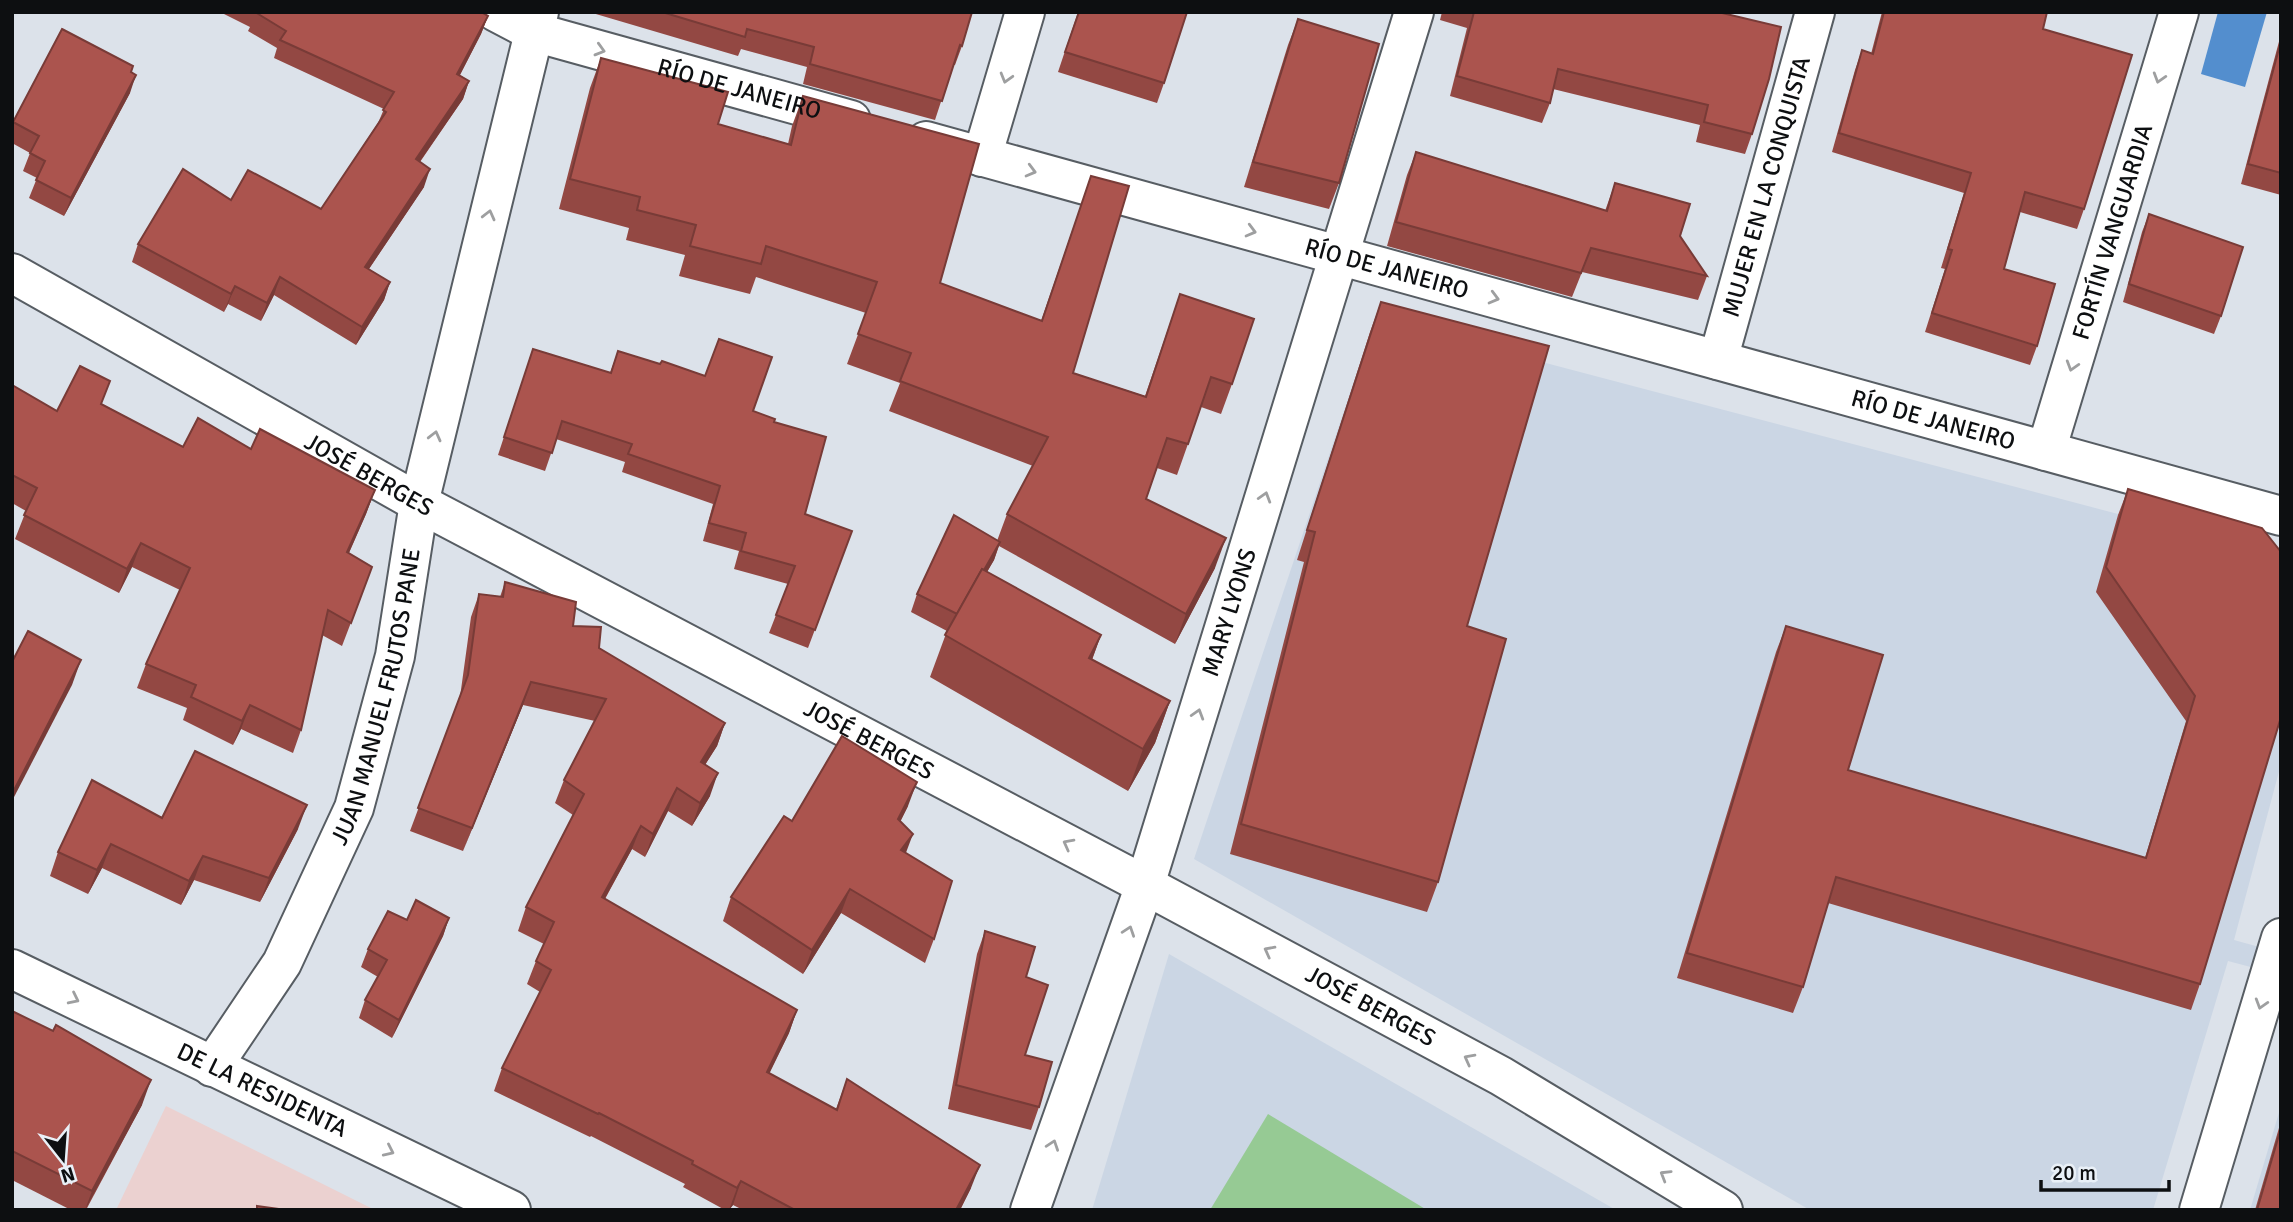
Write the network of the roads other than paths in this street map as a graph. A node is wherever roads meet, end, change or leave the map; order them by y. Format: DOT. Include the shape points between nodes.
graph roads {
  1 [pos="496,12"];
  2 [pos="1025,12"];
  3 [pos="1414,12"];
  4 [pos="1815,12"];
  5 [pos="2179,12"];
  6 [pos="536,22"];
  7 [pos="982,157"];
  8 [pos="1339,256"];
  9 [pos="12,273"];
  10 [pos="1718,360"];
  11 [pos="2046,451"];
  12 [pos="419,503"];
  13 [pos="2281,516"];
  14 [pos="1145,885"];
  15 [pos="2281,938"];
  16 [pos="12,969"];
  17 [pos="212,1067"];
  18 [pos="511,1210"];
  19 [pos="1030,1210"];
  20 [pos="1723,1210"];
  21 [pos="2199,1210"];
  1 -- 6 [label="street, RÍO DE JANEIRO"];
  2 -- 7 [label="street, one-way"];
  3 -- 8 [label="street, MARY LYONS"];
  4 -- 10 [label="street, MUJER EN LA CONQUISTA"];
  5 -- 11 [label="street, FORTÍN VANGUARDIA, one-way"];
  6 -- 7 [label="street, RÍO DE JANEIRO, one-way"];
  12 -- 6 [label="street, JUAN MANUEL FRUTOS PANE, one-way"];
  7 -- 8 [label="street, RÍO DE JANEIRO, one-way"];
  8 -- 10 [label="street, RÍO DE JANEIRO, one-way"];
  14 -- 8 [label="street, MARY LYONS, one-way"];
  9 -- 12 [label="street, JOSÉ BERGES"];
  10 -- 11 [label="street, RÍO DE JANEIRO"];
  11 -- 13 [label="street, RÍO DE JANEIRO"];
  14 -- 12 [label="street, JOSÉ BERGES, one-way"];
  12 -- 17 [label="street, JUAN MANUEL FRUTOS PANE" via="396,656 354,808 282,963"];
  19 -- 14 [label="street, MARY LYONS, one-way"];
  20 -- 14 [label="street, JOSÉ BERGES, one-way" via="1501,1076"];
  15 -- 21 [label="street, one-way"];
  16 -- 17 [label="street, DE LA RESIDENTA, one-way"];
  17 -- 18 [label="street, DE LA RESIDENTA, one-way"];
}
